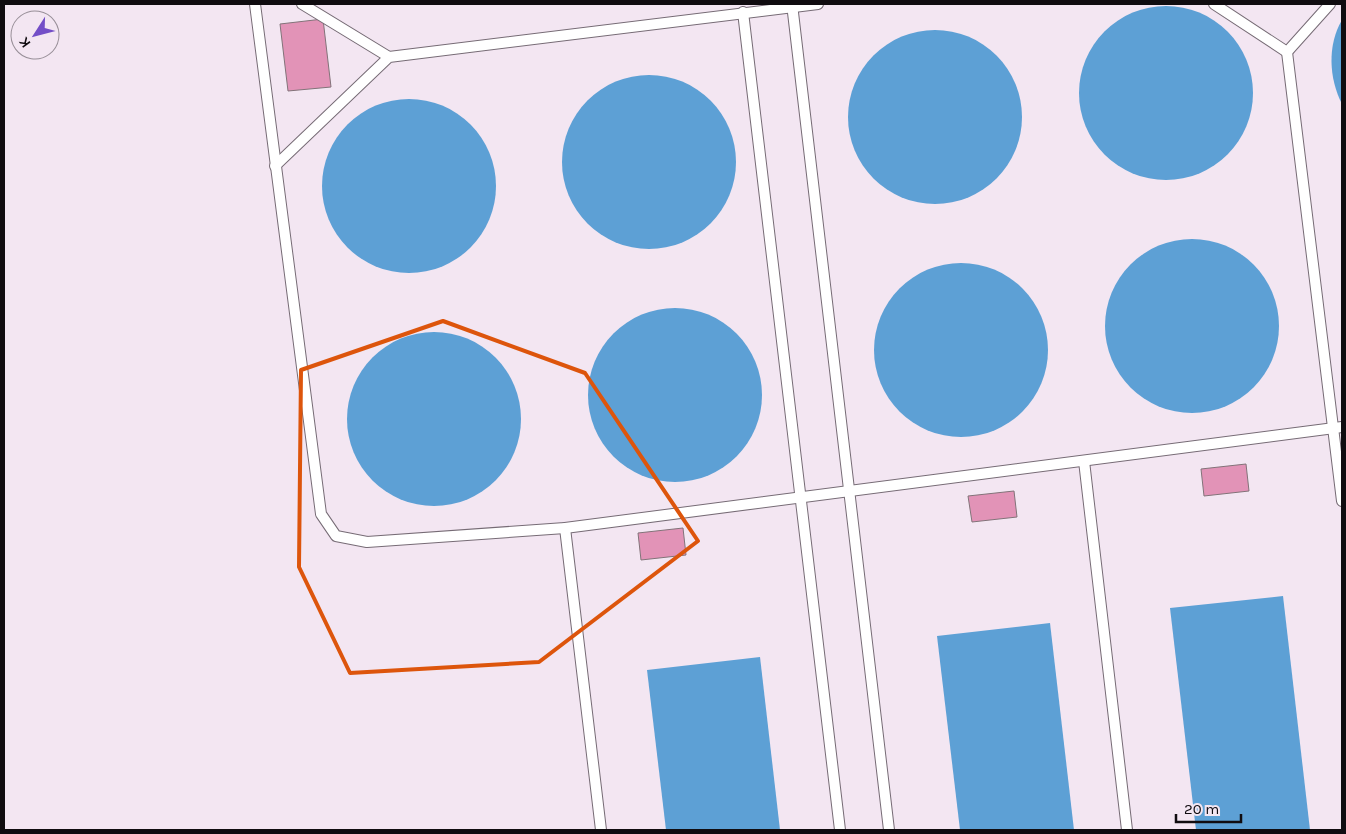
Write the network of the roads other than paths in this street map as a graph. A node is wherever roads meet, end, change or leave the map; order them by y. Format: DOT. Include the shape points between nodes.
graph roads {
  1 [pos="255,4"];
  2 [pos="302,4"];
  3 [pos="818,4"];
  4 [pos="1214,4"];
  5 [pos="1330,4"];
  6 [pos="792,5"];
  7 [pos="743,12"];
  8 [pos="1286,52"];
  9 [pos="390,57"];
  10 [pos="275,166"];
  11 [pos="1338,428"];
  12 [pos="1084,461"];
  13 [pos="849,491"];
  14 [pos="800,498"];
  15 [pos="1342,501"];
  16 [pos="565,528"];
  17 [pos="602,830"];
  18 [pos="840,830"];
  19 [pos="889,830"];
  20 [pos="1128,830"];
  1 -- 10 [label="lane"];
  2 -- 9 [label="lane"];
  3 -- 6 [label="lane"];
  4 -- 8 [label="lane"];
  5 -- 8 [label="lane"];
  6 -- 7 [label="lane"];
  6 -- 13 [label="lane"];
  7 -- 9 [label="lane"];
  7 -- 14 [label="lane"];
  8 -- 11 [label="lane"];
  9 -- 10 [label="lane"];
  10 -- 16 [label="lane" via="321,514 336,536 367,542"];
  11 -- 12 [label="lane"];
  11 -- 15 [label="lane"];
  12 -- 13 [label="lane"];
  12 -- 20 [label="lane"];
  13 -- 14 [label="lane"];
  13 -- 19 [label="lane"];
  14 -- 16 [label="lane"];
  14 -- 18 [label="lane"];
  16 -- 17 [label="lane"];
}
